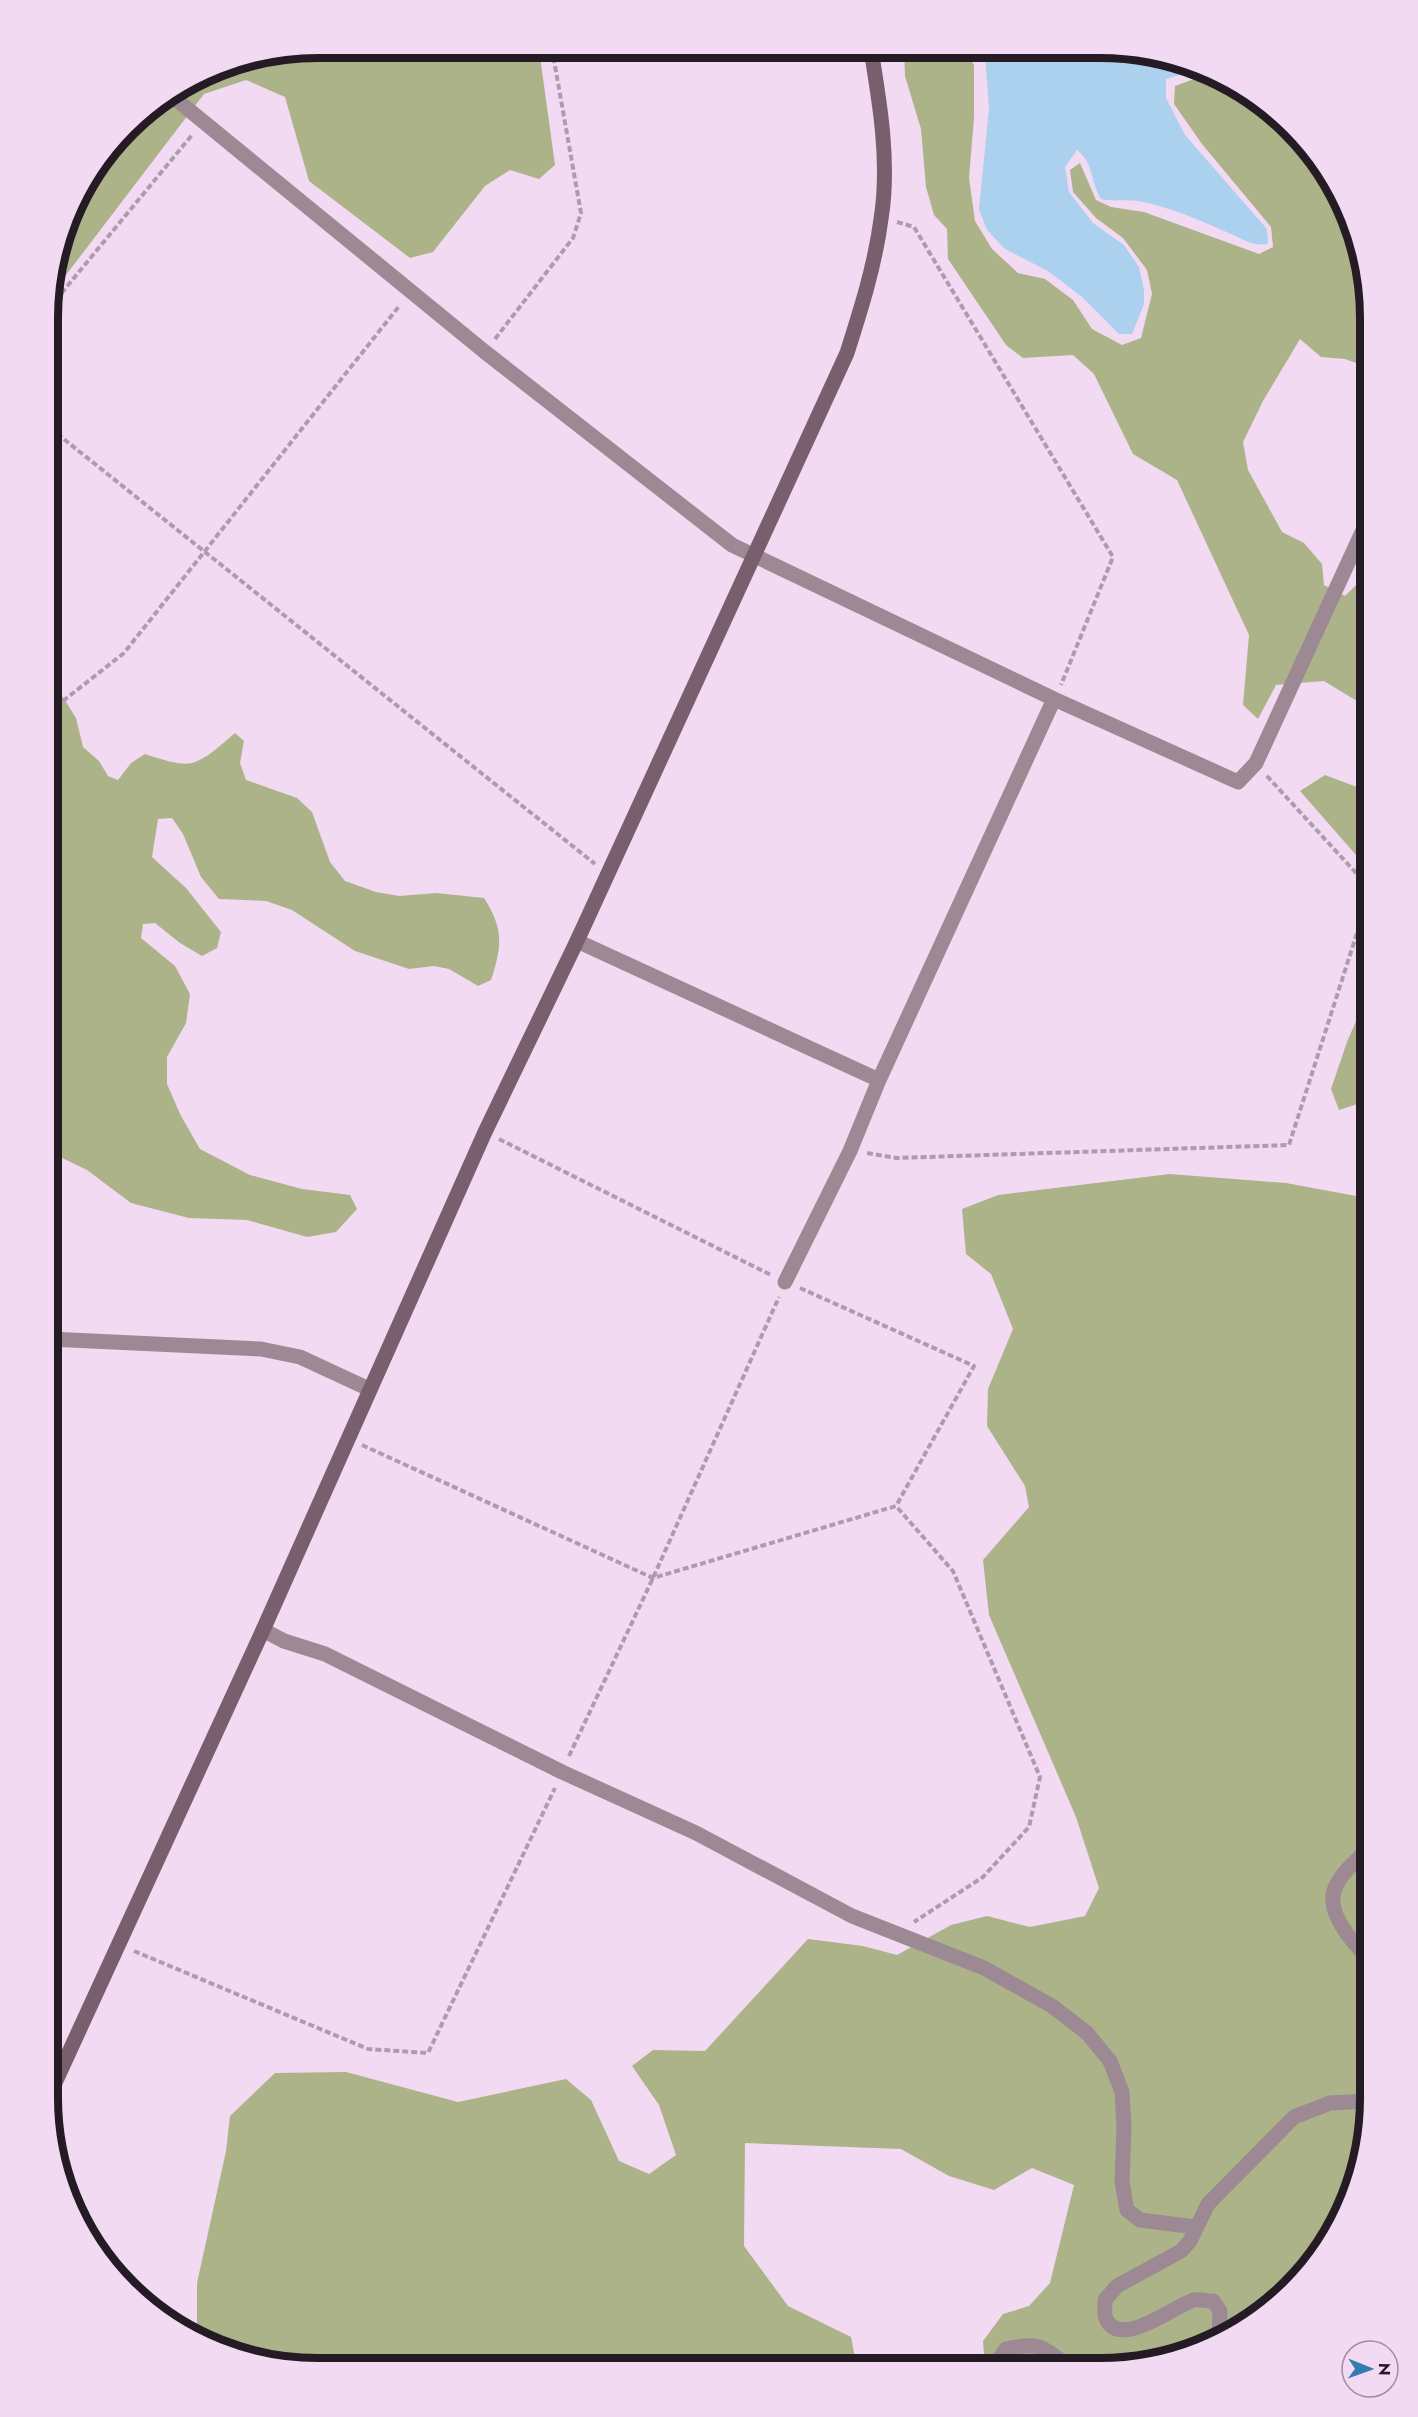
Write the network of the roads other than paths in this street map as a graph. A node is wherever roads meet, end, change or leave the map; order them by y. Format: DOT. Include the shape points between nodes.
graph roads {
  1 [pos="872,58"];
  2 [pos="177,100"];
  3 [pos="1360,537"];
  4 [pos="754,556"];
  5 [pos="1054,699"];
  6 [pos="577,941"];
  7 [pos="879,1080"];
  8 [pos="785,1282"];
  9 [pos="58,1339"];
  10 [pos="369,1389"];
  11 [pos="263,1630"];
  12 [pos="1360,1857"];
  13 [pos="1360,1950"];
  14 [pos="58,2076"];
  15 [pos="1360,2101"];
  16 [pos="1196,2227"];
  17 [pos="1219,2329"];
  18 [pos="1000,2358"];
  19 [pos="1061,2358"];
  1 -- 4 [label="street" via="880,103 883,168 882,217 869,285 847,353"];
  2 -- 4 [label="street" via="485,352 732,545"];
  3 -- 5 [label="street" via="1256,763 1238,782"];
  4 -- 5 [label="street"];
  4 -- 6 [label="street"];
  5 -- 7 [label="street"];
  6 -- 7 [label="street"];
  6 -- 10 [label="street" via="484,1132"];
  7 -- 8 [label="street" via="850,1150"];
  9 -- 10 [label="street" via="261,1349 300,1357"];
  10 -- 11 [label="street"];
  11 -- 14 [label="street"];
  11 -- 16 [label="street" via="325,1654 562,1772 696,1833 852,1916 984,1968 1052,2006 1087,2033 1110,2061 1122,2092 1122,2182 1127,2210 1140,2220"];
  12 -- 13 [label="street" via="1333,1892 1335,1913"];
  15 -- 16 [label="street" via="1330,2103 1294,2117 1208,2204"];
  16 -- 17 [label="street" via="1181,2251 1117,2286 1105,2300 1106,2319 1114,2328 1127,2330 1195,2300 1213,2301 1220,2311"];
  18 -- 19 [label="street" via="1006,2349 1029,2344 1048,2349"];
}
